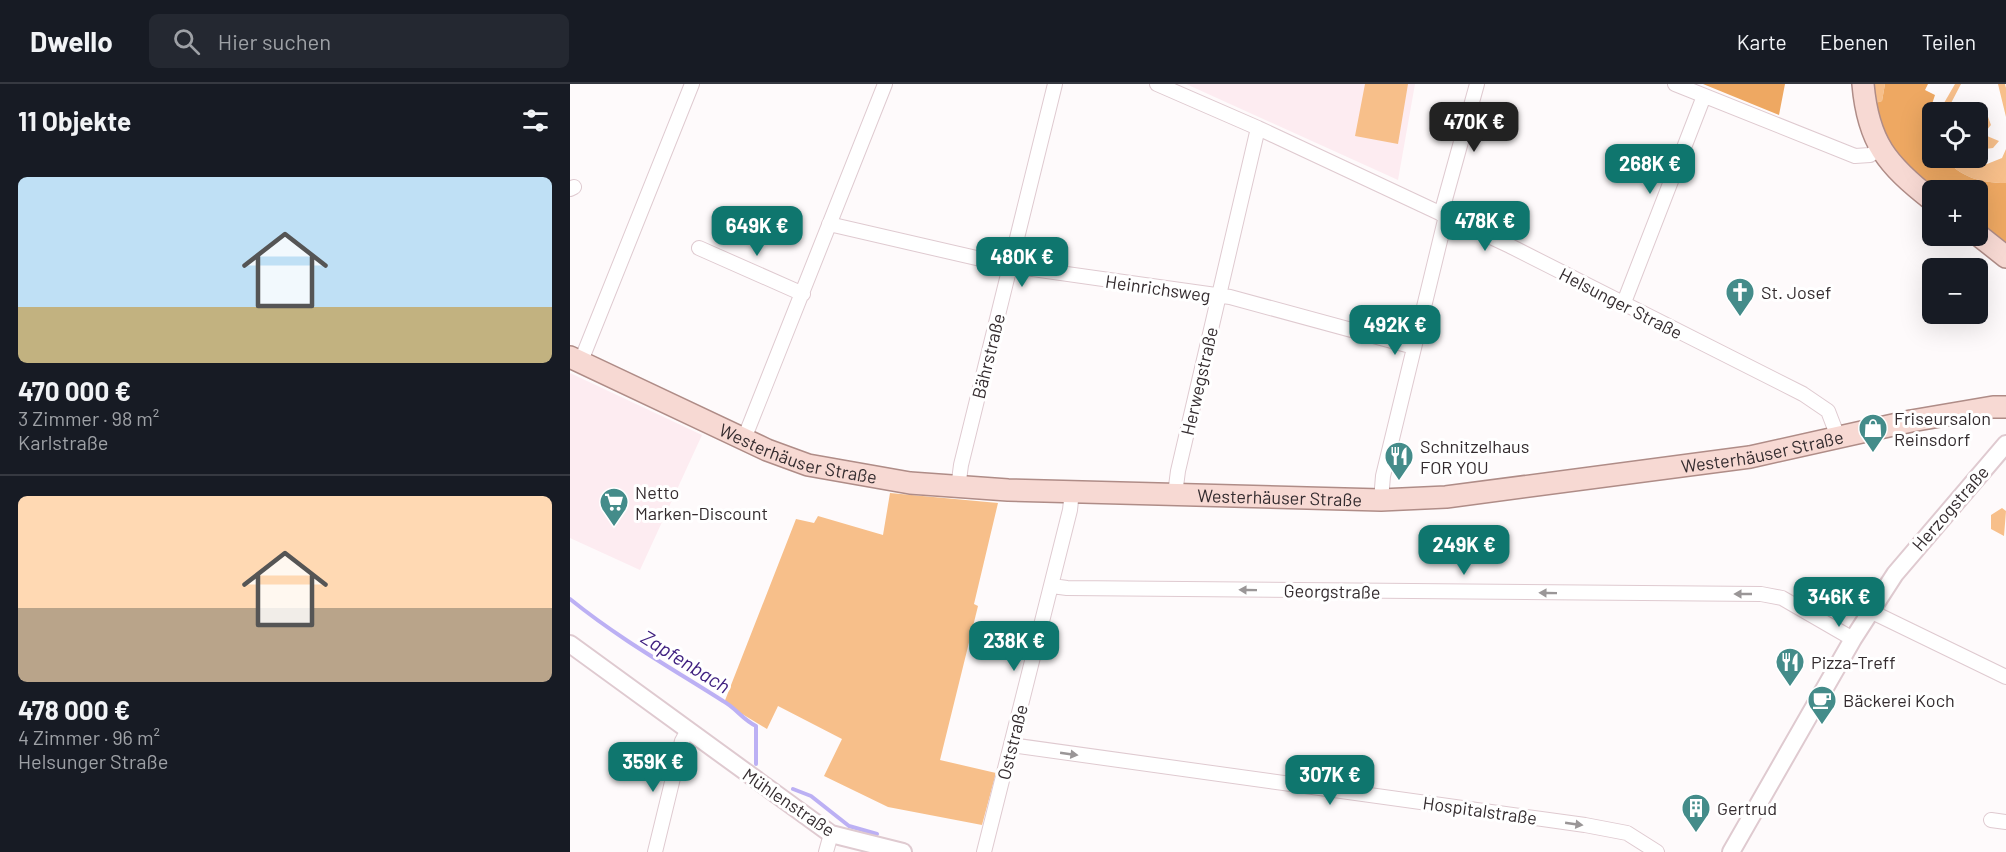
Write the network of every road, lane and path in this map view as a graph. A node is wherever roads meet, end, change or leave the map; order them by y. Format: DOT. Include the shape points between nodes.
graph roads {
  1 [pos="692,84"];
  2 [pos="885,84"];
  3 [pos="1055,84"];
  4 [pos="1157,84"];
  5 [pos="1477,84"];
  6 [pos="1676,84"];
  7 [pos="1863,84"];
  8 [pos="1704,96"];
  9 [pos="1258,128"];
  10 [pos="1879,149"];
  11 [pos="1922,192"];
  12 [pos="1443,215"];
  13 [pos="830,224"];
  14 [pos="1988,243"];
  15 [pos="699,248"];
  16 [pos="2006,257"];
  17 [pos="1011,266"];
  18 [pos="803,294"];
  19 [pos="1218,296"];
  20 [pos="1623,304"];
  21 [pos="1414,346"];
  22 [pos="575,359"];
  23 [pos="2006,407"];
  24 [pos="1838,437"];
  25 [pos="744,439"];
  26 [pos="2006,444"];
  27 [pos="958,488"];
  28 [pos="1072,491"];
  29 [pos="1175,494"];
  30 [pos="1381,500"];
  31 [pos="1052,586"];
  32 [pos="1870,611"];
  33 [pos="1853,639"];
  34 [pos="570,644"];
  35 [pos="2006,677"];
  36 [pos="688,730"];
  37 [pos="1011,745"];
  38 [pos="1991,820"];
  39 [pos="2006,822"];
  40 [pos="831,834"];
  41 [pos="656,852"];
  42 [pos="826,852"];
  43 [pos="903,852"];
  44 [pos="984,852"];
  45 [pos="1657,852"];
  46 [pos="1731,852"];
  1 -- 22 [label="street"];
  2 -- 13 [label="street"];
  3 -- 17 [label="street, Bährstraße"];
  4 -- 9 [label="street, Helsunger Straße"];
  5 -- 12 [label="street"];
  6 -- 8 [label="street"];
  7 -- 10 [label="main road" via="1868,123"];
  8 -- 10 [label="street" via="1854,156 1870,155"];
  8 -- 20 [label="street"];
  9 -- 12 [label="street, Helsunger Straße"];
  9 -- 19 [label="street, Herwegstraße"];
  10 -- 11 [label="main road"];
  12 -- 20 [label="street, Helsunger Straße"];
  12 -- 21 [label="street"];
  13 -- 17 [label="street, Heinrichsweg"];
  13 -- 18 [label="street"];
  14 -- 16 [label="main road"];
  15 -- 18 [label="street"];
  17 -- 19 [label="street, Heinrichsweg"];
  17 -- 27 [label="street, Bährstraße"];
  18 -- 25 [label="street"];
  19 -- 21 [label="street, Heinrichsweg"];
  19 -- 29 [label="street, Herwegstraße"];
  20 -- 24 [label="street, Helsunger Straße" via="1817,401 1833,418"];
  21 -- 30 [label="street" via="1383,476"];
  22 -- 25 [label="main road, Westerhäuser Straße"];
  23 -- 24 [label="main road, Westerhäuser Straße" via="1921,419"];
  24 -- 30 [label="main road, Westerhäuser Straße" via="1750,457 1594,479 1446,497"];
  25 -- 27 [label="main road, Westerhäuser Straße" via="824,468"];
  26 -- 32 [label="street, Herzogstraße" via="1895,574"];
  27 -- 28 [label="main road, Westerhäuser Straße"];
  28 -- 29 [label="main road, Westerhäuser Straße"];
  28 -- 31 [label="street, Oststraße"];
  29 -- 30 [label="main road, Westerhäuser Straße"];
  33 -- 31 [label="street, Georgstraße, one-way" via="1782,598 1761,594"];
  31 -- 37 [label="street, Oststraße"];
  32 -- 33 [label="street, Herzogstraße"];
  32 -- 35 [label="street"];
  33 -- 46 [label="street, Herzogstraße"];
  34 -- 36 [label="street, Mühlenstraße"];
  36 -- 40 [label="street, Mühlenstraße"];
  36 -- 41 [label="street" via="680,746"];
  37 -- 44 [label="street, Oststraße"];
  37 -- 45 [label="street, Hospitalstraße, one-way" via="1585,825 1627,833"];
  38 -- 39 [label="street"];
  40 -- 42 [label="street"];
  40 -- 43 [label="street, Mühlenstraße"];
}
